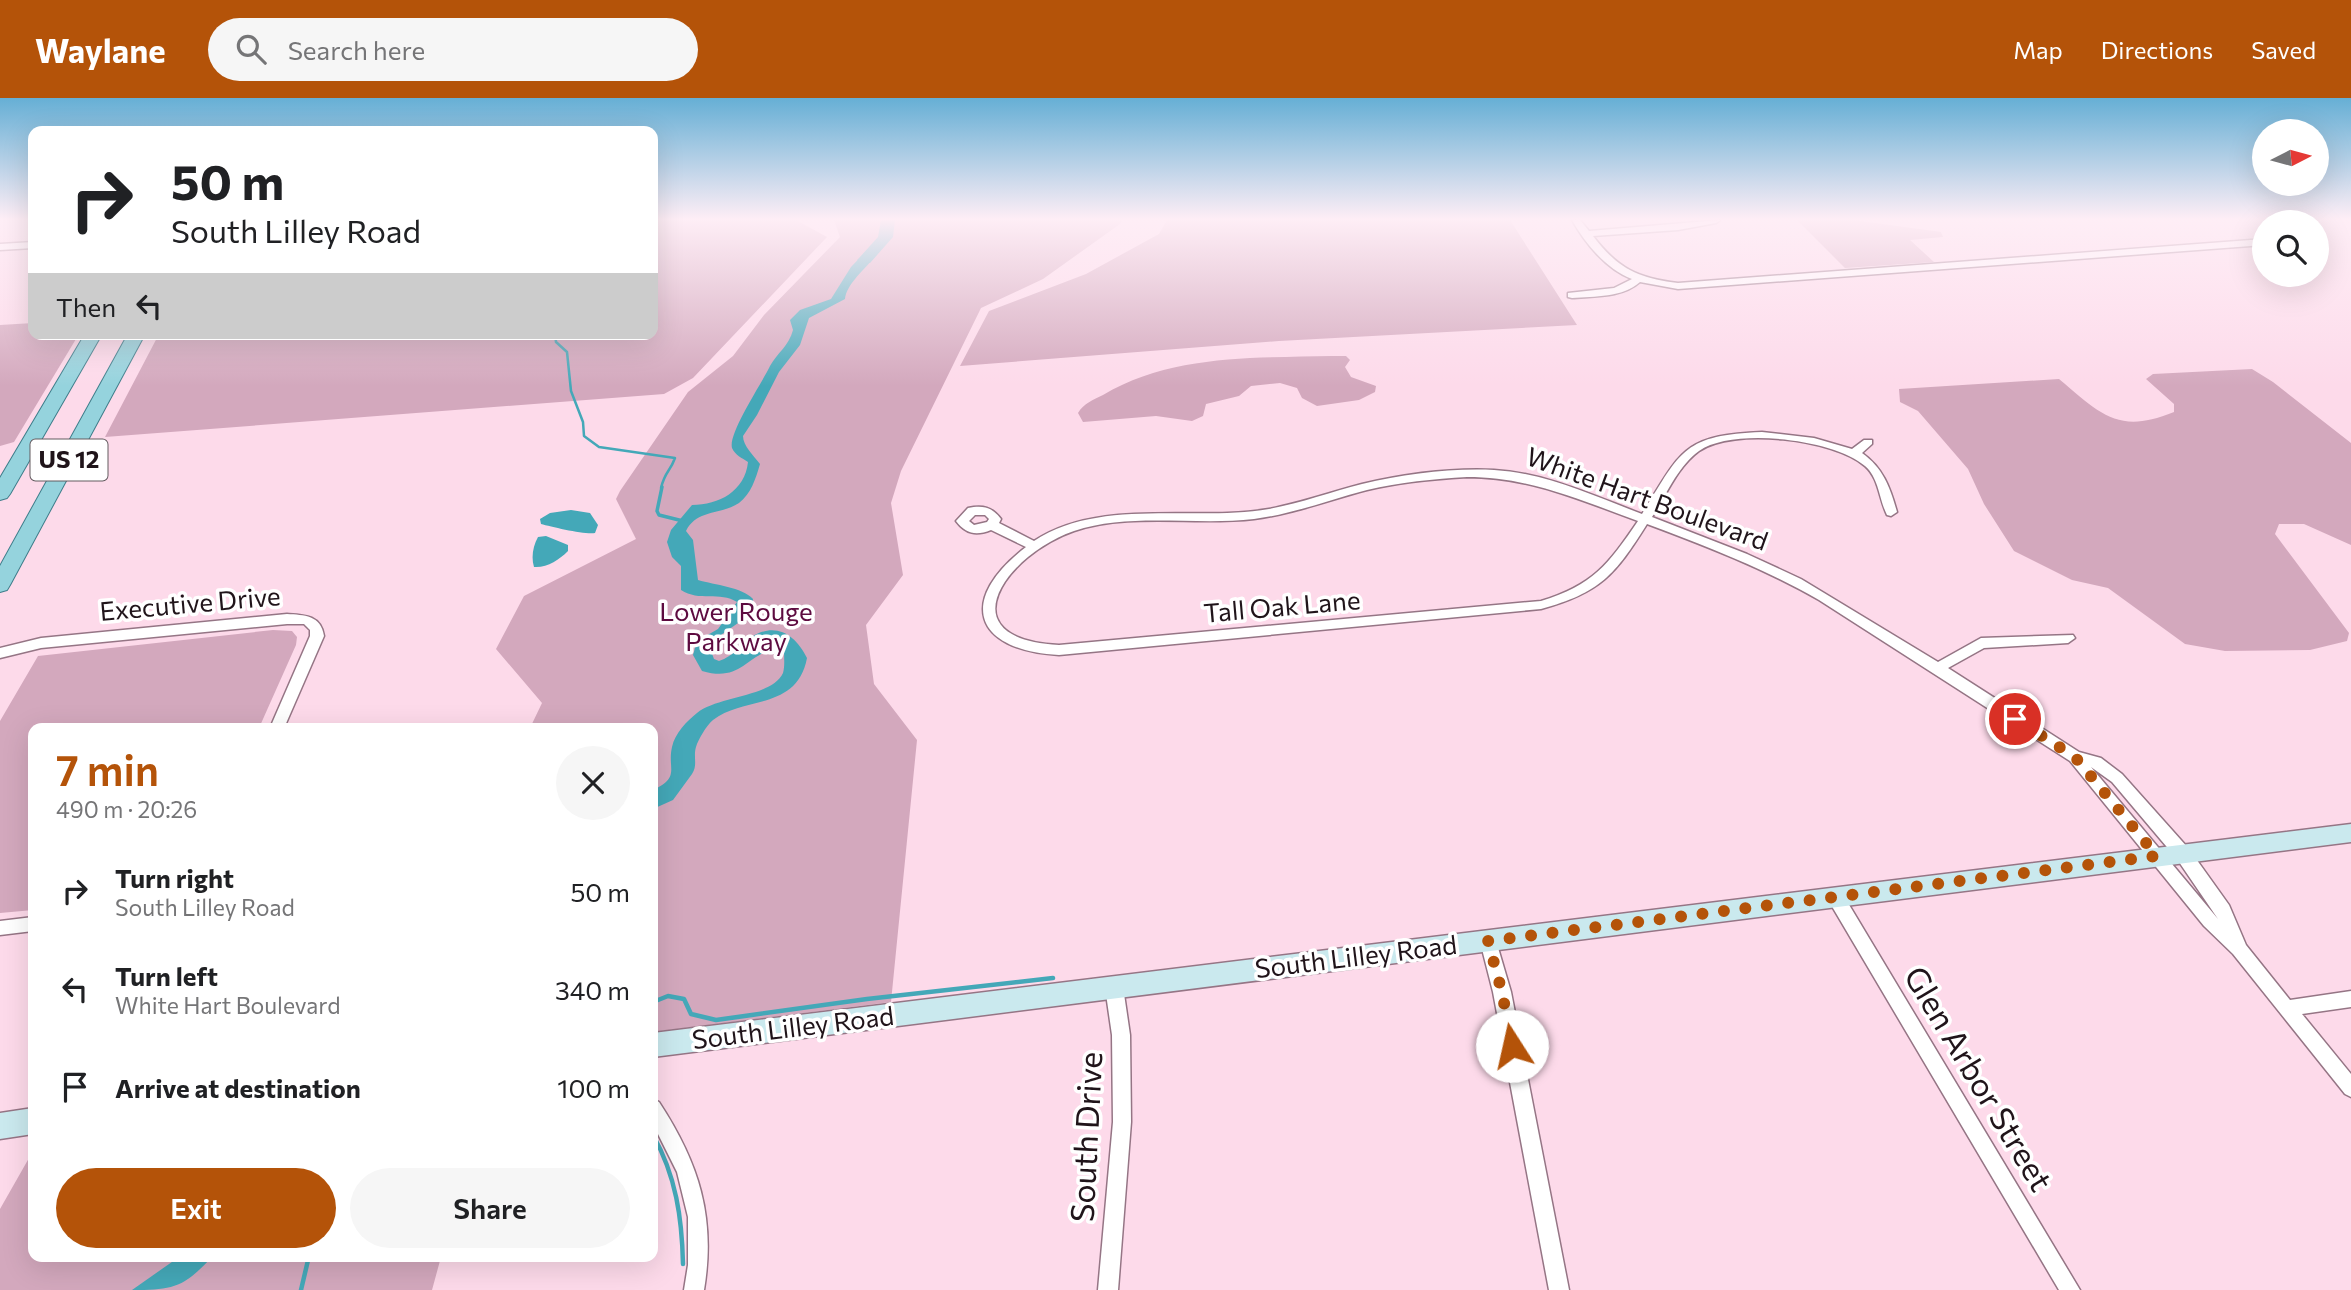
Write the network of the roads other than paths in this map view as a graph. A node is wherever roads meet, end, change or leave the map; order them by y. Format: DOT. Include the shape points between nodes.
graph roads {
  1 [pos="1632,276"];
  2 [pos="1826,276"];
  3 [pos="1638,279"];
  4 [pos="1572,295"];
  5 [pos="90,340"];
  6 [pos="134,340"];
  7 [pos="1868,442"];
  8 [pos="1854,453"];
  9 [pos="0,494"];
  10 [pos="1891,512"];
  11 [pos="1644,519"];
  12 [pos="992,525"];
  13 [pos="1033,545"];
  14 [pos="0,585"];
  15 [pos="2068,638"];
  16 [pos="0,642"];
  17 [pos="41,643"];
  18 [pos="0,653"];
  19 [pos="1938,668"];
  20 [pos="279,723"];
  21 [pos="2075,757"];
  22 [pos="2351,833"];
  23 [pos="2183,853"];
  24 [pos="2157,856"];
  25 [pos="1836,898"];
  26 [pos="28,925"];
  27 [pos="0,928"];
  28 [pos="1488,941"];
  29 [pos="2238,949"];
  30 [pos="1114,987"];
  31 [pos="2351,999"];
  32 [pos="2286,1008"];
  33 [pos="658,1044"];
  34 [pos="2351,1088"];
  35 [pos="658,1116"];
  36 [pos="28,1122"];
  37 [pos="0,1126"];
  38 [pos="694,1290"];
  39 [pos="1108,1290"];
  40 [pos="1559,1290"];
  41 [pos="2070,1290"];
  1 -- 3 [label="street"];
  2 -- 3 [label="street" via="1691,286"];
  3 -- 4 [label="street" via="1619,290"];
  5 -- 9 [label="main road, US 12"];
  6 -- 14 [label="main road, US 12"];
  7 -- 8 [label="street"];
  8 -- 10 [label="street" via="1878,475"];
  8 -- 11 [label="street, Tall Oak Lane" via="1820,443 1762,437 1733,436 1702,444 1686,456"];
  11 -- 13 [label="street, White Hart Boulevard" via="1521,477 1495,474 1378,485 1306,506 1233,518 1085,523"];
  11 -- 13 [label="street, Tall Oak Lane" via="1600,579 1541,605 1059,650 1030,648 1004,637 989,612 990,594"];
  11 -- 19 [label="street, White Hart Boulevard" via="1785,576"];
  12 -- 13 [label="street"];
  15 -- 19 [label="street" via="1981,643"];
  16 -- 17 [label="street, Executive Drive"];
  17 -- 18 [label="street, Executive Drive"];
  17 -- 20 [label="street, Executive Drive" via="307,620 317,636"];
  19 -- 21 [label="street, White Hart Boulevard"];
  21 -- 23 [label="street, White Hart Boulevard" via="2096,762 2117,778"];
  21 -- 24 [label="street, White Hart Boulevard"];
  22 -- 23 [label="street, South Lilley Road"];
  23 -- 24 [label="street, South Lilley Road"];
  23 -- 29 [label="street, White Hart Boulevard" via="2223,909"];
  24 -- 25 [label="street, South Lilley Road"];
  24 -- 29 [label="street, White Hart Boulevard"];
  25 -- 28 [label="street, South Lilley Road"];
  25 -- 41 [label="street, Glen Arbor Street"];
  26 -- 27 [label="street"];
  28 -- 30 [label="street, South Lilley Road"];
  28 -- 40 [label="street" via="1502,992"];
  29 -- 32 [label="street"];
  30 -- 33 [label="street, South Lilley Road"];
  30 -- 39 [label="street, South Drive" via="1121,1035 1122,1122"];
  31 -- 32 [label="street"];
  32 -- 34 [label="street"];
  35 -- 38 [label="street" via="678,1148 692,1189 699,1245"];
  36 -- 37 [label="street"];
}
